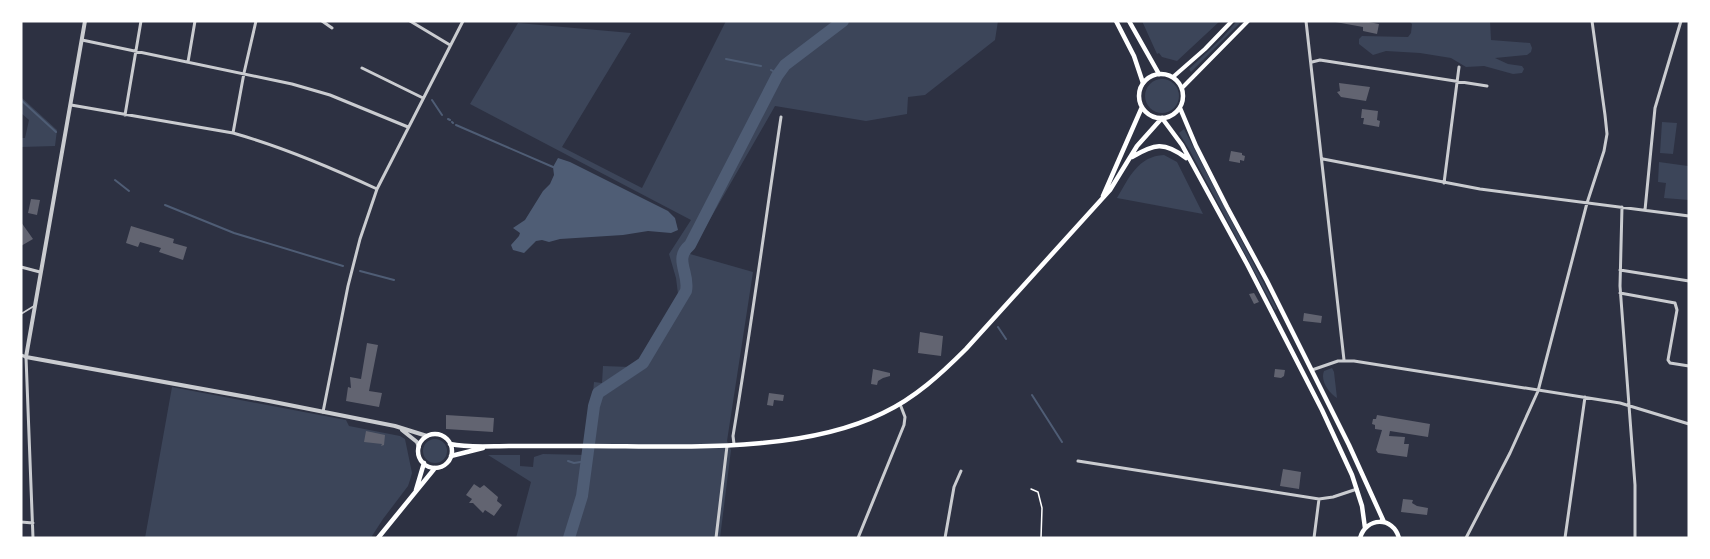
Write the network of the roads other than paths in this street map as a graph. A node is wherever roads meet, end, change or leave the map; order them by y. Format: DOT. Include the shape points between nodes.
graph roads {
  1 [pos="85,21"];
  2 [pos="141,21"];
  3 [pos="195,21"];
  4 [pos="256,21"];
  5 [pos="321,21"];
  6 [pos="410,21"];
  7 [pos="463,21"];
  8 [pos="1116,21"];
  9 [pos="1129,21"];
  10 [pos="1232,21"];
  11 [pos="1248,21"];
  12 [pos="1306,21"];
  13 [pos="1592,21"];
  14 [pos="1681,21"];
  15 [pos="332,28"];
  16 [pos="82,40"];
  17 [pos="450,45"];
  18 [pos="135,52"];
  19 [pos="188,62"];
  20 [pos="1312,62"];
  21 [pos="1459,67"];
  22 [pos="362,68"];
  23 [pos="244,74"];
  24 [pos="1159,74"];
  25 [pos="1173,77"];
  26 [pos="1456,81"];
  27 [pos="1143,83"];
  28 [pos="1487,86"];
  29 [pos="1182,88"];
  30 [pos="423,98"];
  31 [pos="70,105"];
  32 [pos="1142,107"];
  33 [pos="1180,108"];
  34 [pos="125,115"];
  35 [pos="781,117"];
  36 [pos="1162,118"];
  37 [pos="408,127"];
  38 [pos="233,133"];
  39 [pos="1130,158"];
  40 [pos="1188,159"];
  41 [pos="1323,159"];
  42 [pos="1444,183"];
  43 [pos="377,189"];
  44 [pos="1100,201"];
  45 [pos="1587,203"];
  46 [pos="1622,207"];
  47 [pos="1645,210"];
  48 [pos="1689,216"];
  49 [pos="21,267"];
  50 [pos="1620,270"];
  51 [pos="40,272"];
  52 [pos="1689,281"];
  53 [pos="1620,293"];
  54 [pos="35,305"];
  55 [pos="21,314"];
  56 [pos="21,355"];
  57 [pos="26,357"];
  58 [pos="1344,360"];
  59 [pos="1689,366"];
  60 [pos="1312,370"];
  61 [pos="1538,390"];
  62 [pos="1586,397"];
  63 [pos="900,404"];
  64 [pos="1629,406"];
  65 [pos="323,412"];
  66 [pos="1689,424"];
  67 [pos="399,427"];
  68 [pos="427,436"];
  69 [pos="450,444"];
  70 [pos="727,444"];
  71 [pos="734,444"];
  72 [pos="419,447"];
  73 [pos="489,447"];
  74 [pos="451,456"];
  75 [pos="1078,461"];
  76 [pos="424,463"];
  77 [pos="436,467"];
  78 [pos="961,471"];
  79 [pos="1357,489"];
  80 [pos="415,492"];
  81 [pos="1319,499"];
  82 [pos="21,522"];
  83 [pos="1384,522"];
  84 [pos="33,523"];
  85 [pos="1365,528"];
  86 [pos="33,538"];
  87 [pos="378,538"];
  88 [pos="716,538"];
  89 [pos="858,538"];
  90 [pos="945,538"];
  91 [pos="1314,538"];
  92 [pos="1360,538"];
  93 [pos="1399,538"];
  94 [pos="1466,538"];
  95 [pos="1565,538"];
  96 [pos="1635,538"];
  1 -- 16 [label="street"];
  2 -- 18 [label="street"];
  3 -- 19 [label="street"];
  4 -- 23 [label="street"];
  5 -- 15 [label="street"];
  6 -- 17 [label="street"];
  7 -- 17 [label="street"];
  8 -- 27 [label="main road"];
  9 -- 24 [label="main road"];
  10 -- 25 [label="main road"];
  11 -- 29 [label="main road"];
  12 -- 20 [label="street"];
  13 -- 45 [label="street" via="1605,115 1605,144"];
  14 -- 47 [label="street" via="1655,108"];
  16 -- 18 [label="street"];
  16 -- 31 [label="street"];
  17 -- 30 [label="street"];
  18 -- 19 [label="street"];
  18 -- 34 [label="street"];
  19 -- 23 [label="street"];
  20 -- 26 [label="street" via="1320,60"];
  20 -- 41 [label="street"];
  21 -- 26 [label="street"];
  22 -- 30 [label="street"];
  23 -- 37 [label="street" via="330,95"];
  23 -- 38 [label="street"];
  24 -- 25 [label="main road"];
  24 -- 27 [label="main road"];
  25 -- 29 [label="main road"];
  26 -- 28 [label="street"];
  26 -- 42 [label="street"];
  27 -- 32 [label="main road" via="1139,97"];
  29 -- 33 [label="main road"];
  30 -- 37 [label="street"];
  31 -- 34 [label="street"];
  31 -- 51 [label="street"];
  32 -- 36 [label="main road"];
  32 -- 44 [label="main road"];
  33 -- 36 [label="main road"];
  33 -- 60 [label="main road"];
  34 -- 38 [label="street"];
  35 -- 71 [label="street"];
  36 -- 39 [label="main road"];
  36 -- 40 [label="main road"];
  37 -- 43 [label="street"];
  38 -- 43 [label="street" via="295,153"];
  39 -- 40 [label="main road" via="1159,146 1170,147"];
  39 -- 44 [label="main road"];
  40 -- 79 [label="main road" via="1268,302"];
  41 -- 42 [label="street"];
  41 -- 58 [label="street"];
  42 -- 45 [label="street"];
  43 -- 65 [label="street" via="348,286"];
  44 -- 63 [label="main road" via="943,372"];
  45 -- 46 [label="street"];
  45 -- 61 [label="street"];
  46 -- 47 [label="street"];
  46 -- 50 [label="street"];
  47 -- 48 [label="street"];
  49 -- 51 [label="street"];
  50 -- 52 [label="street"];
  50 -- 53 [label="street"];
  51 -- 54 [label="street"];
  53 -- 59 [label="street" via="1675,303 1668,360"];
  53 -- 64 [label="street"];
  54 -- 55 [label="lane"];
  54 -- 57 [label="street"];
  56 -- 57 [label="street"];
  57 -- 65 [label="street"];
  57 -- 84 [label="street"];
  58 -- 60 [label="street"];
  58 -- 61 [label="street"];
  60 -- 83 [label="main road"];
  61 -- 62 [label="street"];
  61 -- 94 [label="street"];
  62 -- 64 [label="street"];
  62 -- 95 [label="street"];
  63 -- 71 [label="main road" via="871,418 815,435"];
  63 -- 89 [label="street" via="904,425"];
  64 -- 66 [label="street"];
  64 -- 96 [label="street"];
  65 -- 67 [label="street"];
  67 -- 68 [label="street"];
  67 -- 72 [label="street"];
  68 -- 69 [label="main road" via="439,434"];
  68 -- 72 [label="main road"];
  69 -- 73 [label="main road"];
  69 -- 74 [label="main road"];
  70 -- 71 [label="main road"];
  70 -- 73 [label="main road"];
  70 -- 88 [label="street"];
  72 -- 76 [label="main road"];
  73 -- 74 [label="main road"];
  74 -- 77 [label="main road"];
  75 -- 81 [label="street"];
  76 -- 77 [label="main road"];
  76 -- 80 [label="main road"];
  77 -- 80 [label="main road"];
  78 -- 90 [label="street" via="952,494"];
  79 -- 81 [label="street"];
  79 -- 85 [label="main road"];
  80 -- 87 [label="main road"];
  81 -- 91 [label="street"];
  82 -- 84 [label="street"];
  83 -- 85 [label="main road" via="1377,521"];
  83 -- 93 [label="main road" via="1394,527"];
  84 -- 86 [label="street"];
  85 -- 92 [label="main road"];
}
